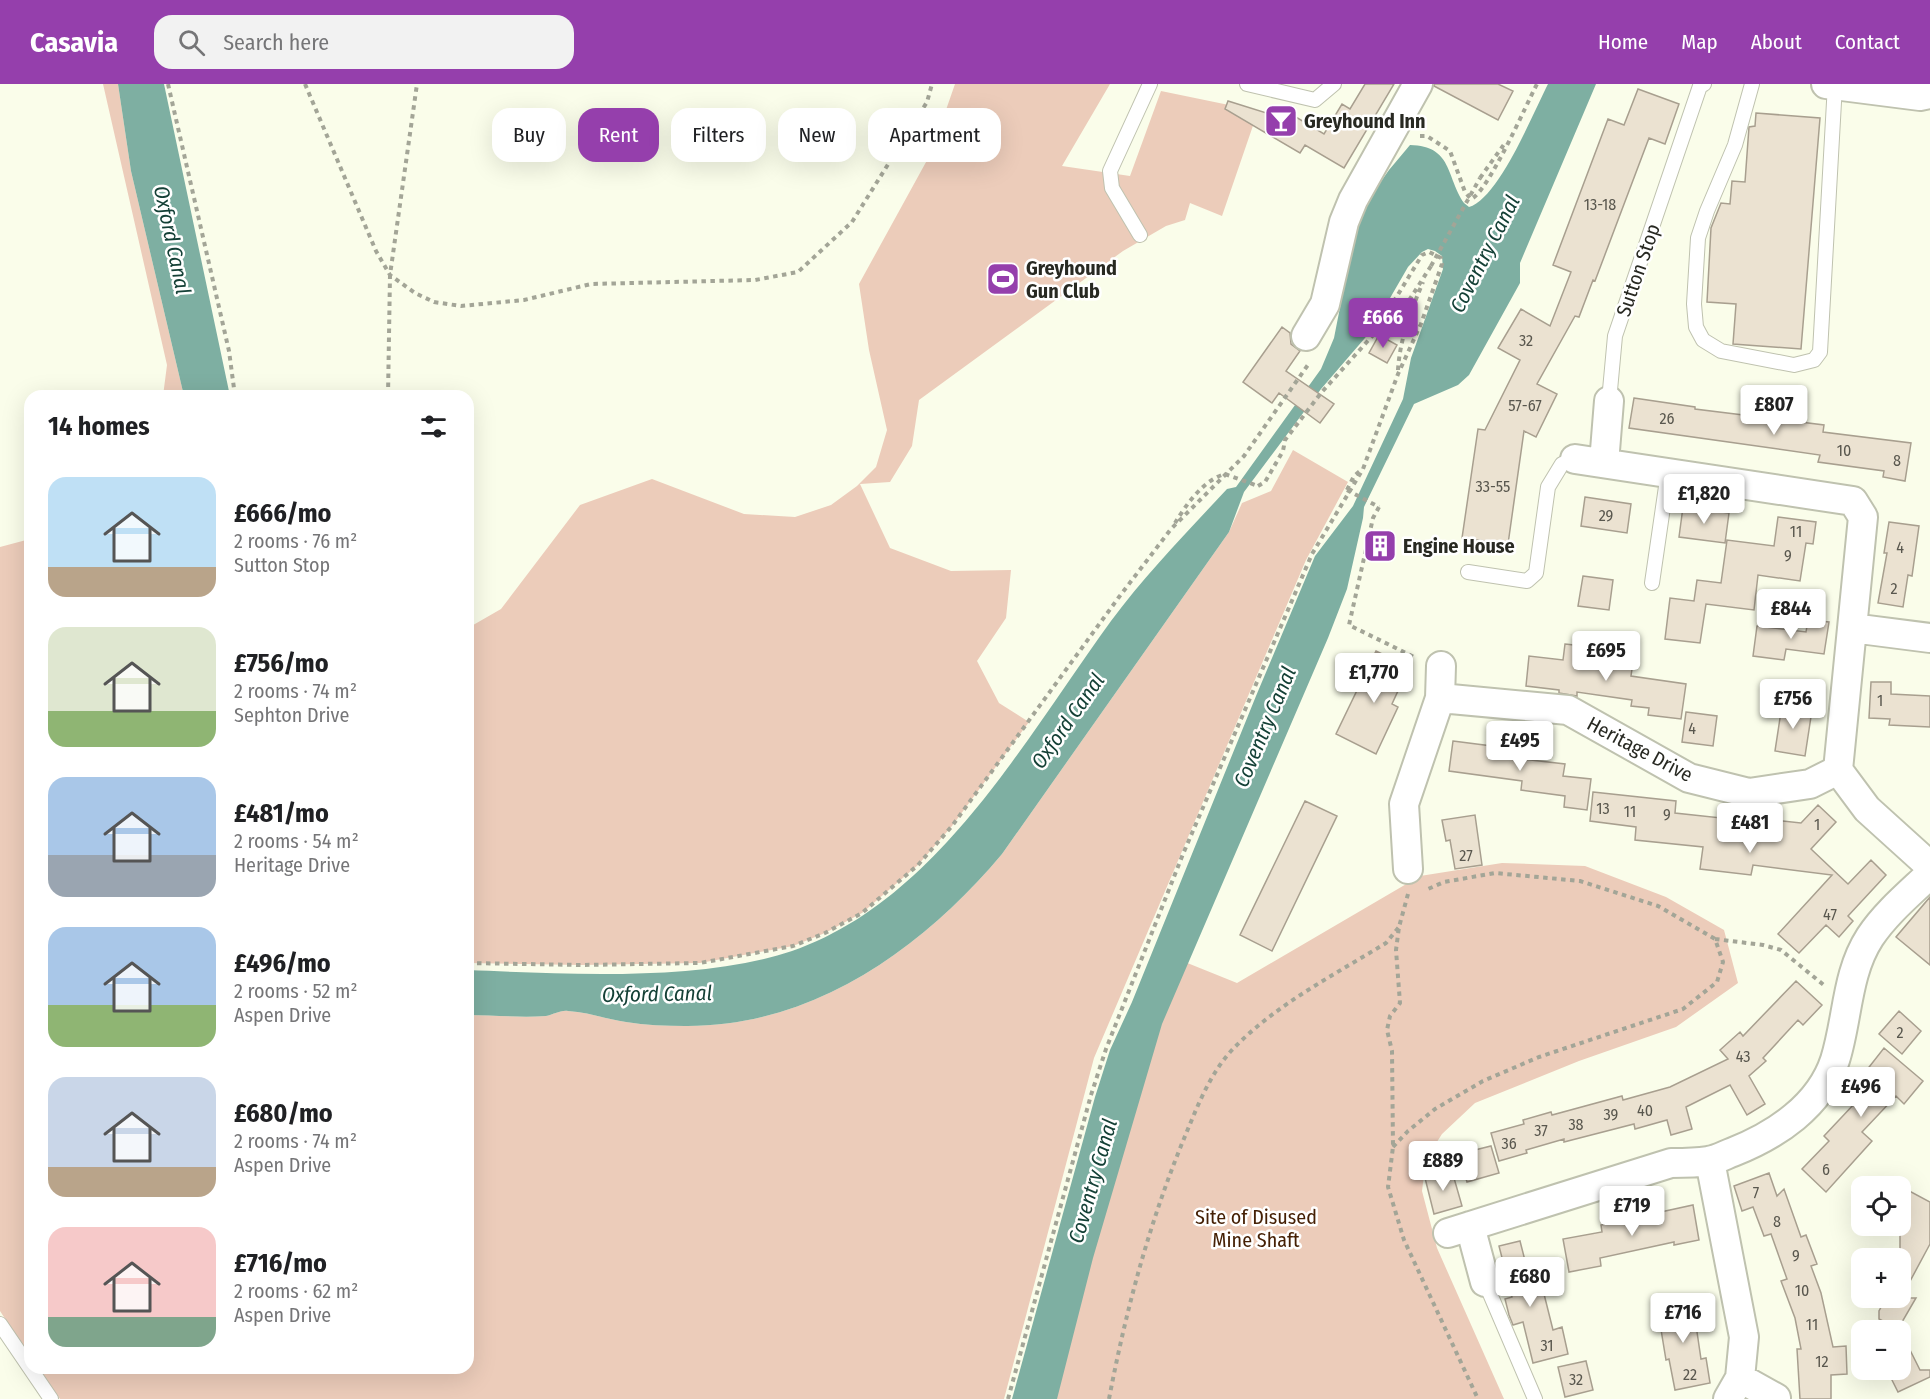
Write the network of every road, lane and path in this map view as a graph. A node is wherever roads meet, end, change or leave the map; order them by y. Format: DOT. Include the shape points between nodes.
graph roads {
  1 [pos="168,84"];
  2 [pos="304,84"];
  3 [pos="417,84"];
  4 [pos="932,84"];
  5 [pos="1150,84"];
  6 [pos="1247,84"];
  7 [pos="1334,84"];
  8 [pos="1418,84"];
  9 [pos="1537,84"];
  10 [pos="1704,84"];
  11 [pos="1752,84"];
  12 [pos="1832,84"];
  13 [pos="1930,94"];
  14 [pos="1512,133"];
  15 [pos="1417,136"];
  16 [pos="1140,235"];
  17 [pos="1426,274"];
  18 [pos="390,275"];
  19 [pos="1374,334"];
  20 [pos="1310,346"];
  21 [pos="1398,374"];
  22 [pos="234,390"];
  23 [pos="388,390"];
  24 [pos="1609,401"];
  25 [pos="1575,459"];
  26 [pos="1604,464"];
  27 [pos="1363,469"];
  28 [pos="1668,473"];
  29 [pos="1171,529"];
  30 [pos="1468,572"];
  31 [pos="1652,583"];
  32 [pos="1852,628"];
  33 [pos="1930,638"];
  34 [pos="1441,666"];
  35 [pos="1440,698"];
  36 [pos="1838,770"];
  37 [pos="1930,866"];
  38 [pos="1930,874"];
  39 [pos="1414,887"];
  40 [pos="1399,927"];
  41 [pos="1715,939"];
  42 [pos="474,963"];
  43 [pos="1848,991"];
  44 [pos="1393,1148"];
  45 [pos="1710,1161"];
  46 [pos="1485,1282"];
  47 [pos="0,1324"];
  48 [pos="24,1359"];
  49 [pos="34,1374"];
  50 [pos="1734,1388"];
  51 [pos="1776,1398"];
  52 [pos="51,1399"];
  53 [pos="1008,1399"];
  54 [pos="1109,1399"];
  55 [pos="1478,1399"];
  56 [pos="1535,1399"];
  1 -- 22 [label="path" via="229,351"];
  2 -- 18 [label="path"];
  3 -- 18 [label="path"];
  4 -- 18 [label="path" via="927,102 852,222 798,272 755,280 591,284 524,300 461,306 434,302"];
  5 -- 16 [label="lane" via="1110,171 1112,188"];
  6 -- 7 [label="lane" via="1315,100"];
  8 -- 20 [label="street" via="1353,200"];
  9 -- 14 [label="path"];
  10 -- 24 [label="lane, Sutton Stop" via="1615,336"];
  11 -- 12 [label="lane" via="1735,145 1698,238 1696,327 1703,340 1721,351 1794,364 1814,360 1820,352"];
  12 -- 13 [label="street" via="1920,96"];
  14 -- 15 [label="path" via="1489,179 1471,199 1450,151 1427,136"];
  14 -- 17 [label="path, bridge" via="1480,178"];
  17 -- 19 [label="path" via="1401,313"];
  17 -- 21 [label="path" via="1408,318"];
  18 -- 23 [label="path"];
  19 -- 21 [label="path" via="1422,255 1429,252 1441,258 1421,324"];
  19 -- 29 [label="path, bridge" via="1285,440 1265,482 1258,486 1224,474 1214,477 1186,505"];
  20 -- 29 [label="path" via="1244,456"];
  21 -- 27 [label="path"];
  24 -- 26 [label="street, Sutton Stop"];
  25 -- 26 [label="street"];
  25 -- 30 [label="lane" via="1562,464 1548,487 1536,573 1532,578 1527,581"];
  26 -- 28 [label="street"];
  27 -- 34 [label="path, bridge" via="1347,490 1379,507 1373,518 1349,625 1430,665"];
  27 -- 53 [label="path" via="1312,554 1183,854 1106,1049"];
  28 -- 31 [label="lane"];
  28 -- 32 [label="street" via="1853,501 1863,517"];
  29 -- 42 [label="path" via="952,826 918,866 862,913 793,946 700,963"];
  32 -- 33 [label="street"];
  32 -- 36 [label="street"];
  34 -- 35 [label="street"];
  35 -- 36 [label="street, Heritage Drive" via="1568,710 1689,778 1749,793 1810,784"];
  35 -- 39 [label="street" via="1404,804"];
  36 -- 37 [label="street" via="1867,809"];
  38 -- 43 [label="street" via="1869,938"];
  39 -- 40 [label="path"];
  39 -- 41 [label="path" via="1495,873 1580,881 1658,906"];
  40 -- 44 [label="path" via="1396,950 1400,1004 1390,1016 1387,1030 1392,1051"];
  40 -- 54 [label="path" via="1386,943 1271,1016 1232,1050 1200,1098 1159,1201 1120,1338"];
  41 -- 43 [label="path" via="1781,950 1826,987"];
  41 -- 44 [label="path" via="1723,962 1717,982 1683,1009 1539,1057 1483,1081 1435,1109"];
  43 -- 45 [label="street" via="1835,1060 1807,1105 1787,1125"];
  44 -- 55 [label="path" via="1388,1187 1404,1240"];
  45 -- 46 [label="street" via="1671,1163 1459,1230"];
  45 -- 50 [label="street" via="1744,1337"];
  46 -- 56 [label="lane"];
  47 -- 48 [label="lane"];
  49 -- 52 [label="lane"];
  50 -- 51 [label="street"];
}
